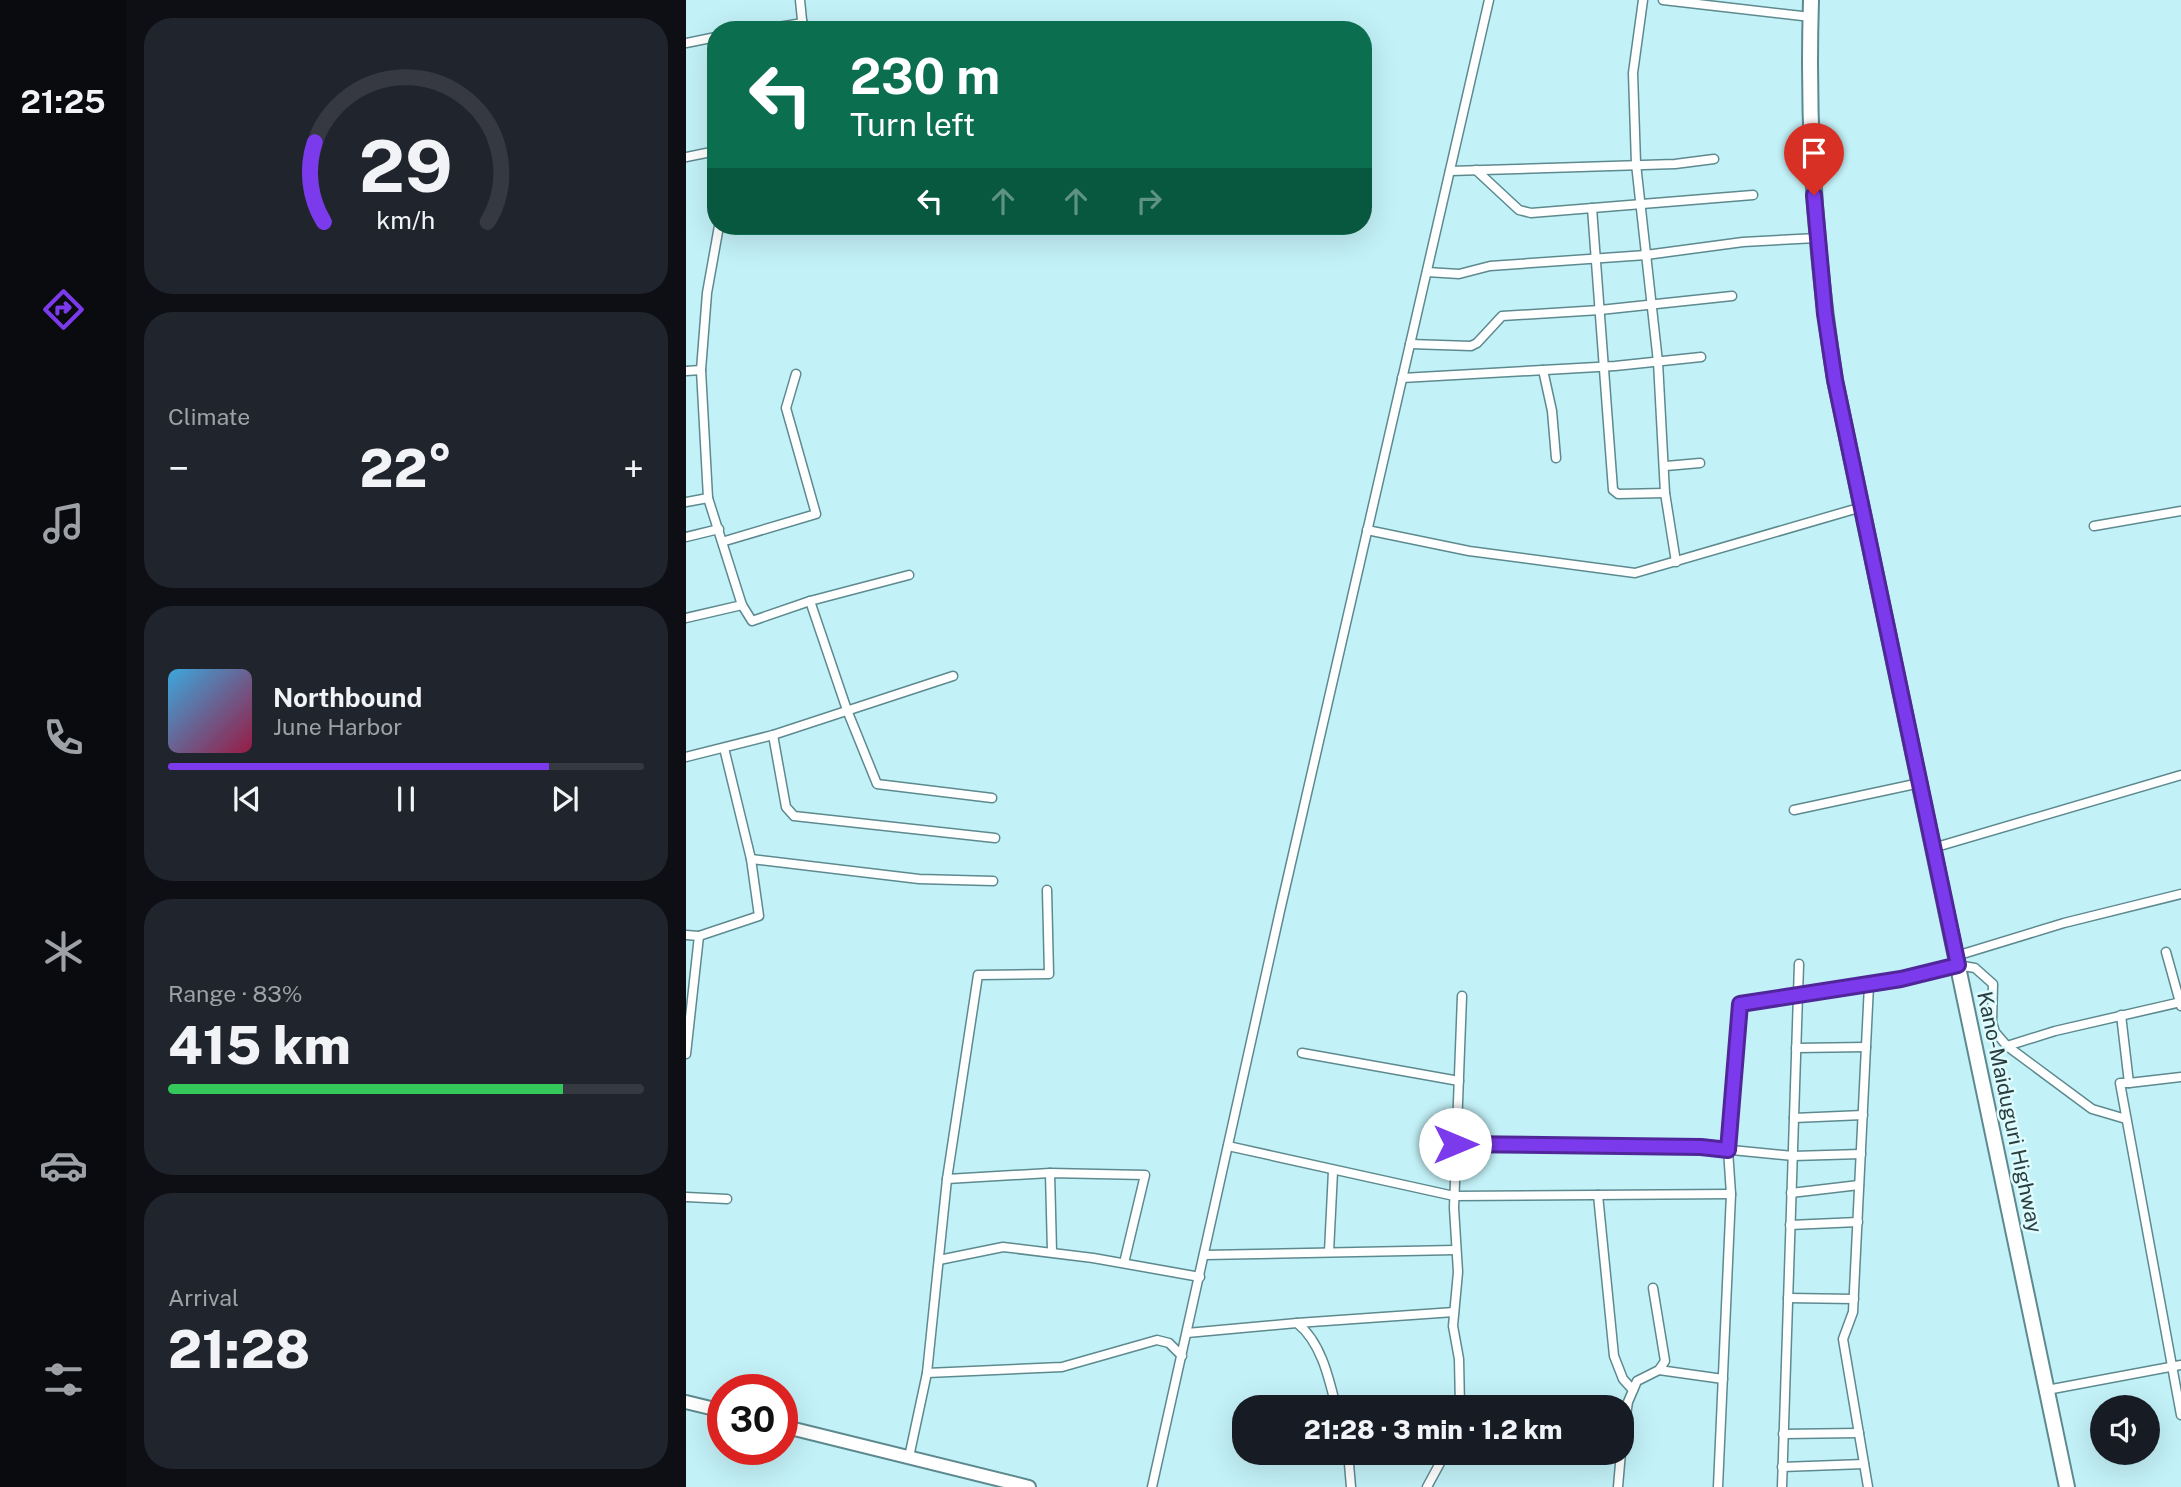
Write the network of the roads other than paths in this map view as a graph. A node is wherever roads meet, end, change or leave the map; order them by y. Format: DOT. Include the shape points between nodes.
graph roads {
  1 [pos="800,0"];
  2 [pos="1489,0"];
  3 [pos="1643,0"];
  4 [pos="1663,0"];
  5 [pos="1811,0"];
  6 [pos="1811,18"];
  7 [pos="802,21"];
  8 [pos="707,39"];
  9 [pos="686,43"];
  10 [pos="707,153"];
  11 [pos="686,157"];
  12 [pos="1714,159"];
  13 [pos="1636,164"];
  14 [pos="1476,170"];
  15 [pos="1450,171"];
  16 [pos="1753,195"];
  17 [pos="1640,205"];
  18 [pos="1591,208"];
  19 [pos="717,235"];
  20 [pos="1817,238"];
  21 [pos="1646,255"];
  22 [pos="1594,258"];
  23 [pos="1427,272"];
  24 [pos="1732,296"];
  25 [pos="1652,306"];
  26 [pos="1600,310"];
  27 [pos="1410,344"];
  28 [pos="1701,357"];
  29 [pos="1658,362"];
  30 [pos="1604,365"];
  31 [pos="701,370"];
  32 [pos="1543,370"];
  33 [pos="686,371"];
  34 [pos="796,374"];
  35 [pos="1402,378"];
  36 [pos="1556,458"];
  37 [pos="1700,463"];
  38 [pos="1666,466"];
  39 [pos="1665,493"];
  40 [pos="708,498"];
  41 [pos="686,502"];
  42 [pos="1862,507"];
  43 [pos="2181,511"];
  44 [pos="2094,526"];
  45 [pos="719,529"];
  46 [pos="1367,530"];
  47 [pos="686,537"];
  48 [pos="725,541"];
  49 [pos="1676,562"];
  50 [pos="909,575"];
  51 [pos="810,601"];
  52 [pos="743,605"];
  53 [pos="686,618"];
  54 [pos="953,676"];
  55 [pos="846,710"];
  56 [pos="774,735"];
  57 [pos="724,748"];
  58 [pos="686,757"];
  59 [pos="2181,775"];
  60 [pos="1920,783"];
  61 [pos="992,797"];
  62 [pos="1794,810"];
  63 [pos="995,838"];
  64 [pos="1933,848"];
  65 [pos="751,859"];
  66 [pos="993,881"];
  67 [pos="1047,890"];
  68 [pos="2181,894"];
  69 [pos="686,935"];
  70 [pos="699,936"];
  71 [pos="2166,952"];
  72 [pos="1957,960"];
  73 [pos="1799,964"];
  74 [pos="1869,985"];
  75 [pos="1462,996"];
  76 [pos="1798,996"];
  77 [pos="2181,1003"];
  78 [pos="2121,1015"];
  79 [pos="2007,1046"];
  80 [pos="1866,1047"];
  81 [pos="1796,1048"];
  82 [pos="1302,1053"];
  83 [pos="686,1054"];
  84 [pos="2181,1077"];
  85 [pos="1459,1081"];
  86 [pos="2129,1083"];
  87 [pos="1863,1115"];
  88 [pos="1794,1118"];
  89 [pos="2126,1119"];
  90 [pos="1455,1144"];
  91 [pos="1228,1146"];
  92 [pos="1728,1150"];
  93 [pos="1861,1154"];
  94 [pos="1793,1156"];
  95 [pos="1333,1171"];
  96 [pos="1050,1173"];
  97 [pos="947,1179"];
  98 [pos="1859,1185"];
  99 [pos="1791,1193"];
  100 [pos="1731,1194"];
  101 [pos="1598,1195"];
  102 [pos="1454,1196"];
  103 [pos="686,1197"];
  104 [pos="727,1199"];
  105 [pos="1858,1222"];
  106 [pos="1790,1225"];
  107 [pos="1455,1250"];
  108 [pos="1052,1252"];
  109 [pos="1329,1252"];
  110 [pos="1205,1255"];
  111 [pos="939,1260"];
  112 [pos="1124,1263"];
  113 [pos="1200,1277"];
  114 [pos="1653,1288"];
  115 [pos="1788,1298"];
  116 [pos="1854,1299"];
  117 [pos="1454,1312"];
  118 [pos="1297,1322"];
  119 [pos="1187,1333"];
  120 [pos="1182,1356"];
  121 [pos="2181,1365"];
  122 [pos="2171,1367"];
  123 [pos="1659,1370"];
  124 [pos="927,1373"];
  125 [pos="1723,1379"];
  126 [pos="1633,1390"];
  127 [pos="2047,1390"];
  128 [pos="1333,1395"];
  129 [pos="1462,1395"];
  130 [pos="1632,1395"];
  131 [pos="686,1402"];
  132 [pos="707,1407"];
  133 [pos="2181,1415"];
  134 [pos="798,1430"];
  135 [pos="1859,1433"];
  136 [pos="1783,1434"];
  137 [pos="909,1457"];
  138 [pos="1864,1464"];
  139 [pos="1349,1465"];
  140 [pos="1439,1465"];
  141 [pos="1620,1465"];
  142 [pos="1782,1467"];
  143 [pos="1028,1487"];
  144 [pos="1152,1487"];
  145 [pos="1351,1487"];
  146 [pos="1427,1487"];
  147 [pos="1618,1487"];
  148 [pos="1718,1487"];
  149 [pos="1782,1487"];
  150 [pos="1868,1487"];
  151 [pos="2067,1487"];
  1 -- 7 [label="street"];
  2 -- 15 [label="street"];
  3 -- 13 [label="street" via="1633,73"];
  4 -- 6 [label="street"];
  5 -- 6 [label="highway, Kano-Maiduguri Highway"];
  6 -- 20 [label="highway, Kano-Maiduguri Highway" via="1810,122"];
  8 -- 9 [label="street"];
  10 -- 11 [label="street"];
  12 -- 13 [label="street"];
  13 -- 14 [label="street"];
  13 -- 17 [label="street"];
  14 -- 15 [label="street"];
  14 -- 18 [label="street" via="1525,212"];
  15 -- 23 [label="street"];
  16 -- 17 [label="street"];
  17 -- 18 [label="street"];
  17 -- 21 [label="street"];
  18 -- 22 [label="street"];
  19 -- 31 [label="street"];
  20 -- 21 [label="street"];
  20 -- 42 [label="highway, Kano-Maiduguri Highway" via="1835,380"];
  21 -- 22 [label="street"];
  21 -- 25 [label="street"];
  22 -- 23 [label="street" via="1490,265 1459,274"];
  22 -- 26 [label="street"];
  23 -- 27 [label="street"];
  24 -- 25 [label="street"];
  25 -- 26 [label="street"];
  25 -- 29 [label="street"];
  26 -- 27 [label="street" via="1503,316 1471,346"];
  26 -- 30 [label="street"];
  27 -- 35 [label="street"];
  28 -- 29 [label="street"];
  29 -- 30 [label="street"];
  29 -- 38 [label="street"];
  30 -- 32 [label="street"];
  30 -- 39 [label="street" via="1613,490 1618,494"];
  31 -- 33 [label="street"];
  31 -- 40 [label="street"];
  32 -- 35 [label="street"];
  32 -- 36 [label="street"];
  34 -- 48 [label="street" via="786,408 816,514"];
  35 -- 46 [label="street"];
  37 -- 38 [label="street"];
  38 -- 39 [label="street"];
  39 -- 49 [label="street"];
  40 -- 41 [label="street"];
  40 -- 45 [label="street"];
  42 -- 49 [label="street"];
  42 -- 60 [label="highway, Kano-Maiduguri Highway"];
  43 -- 44 [label="street"];
  45 -- 47 [label="street"];
  45 -- 48 [label="street"];
  46 -- 49 [label="street" via="1469,551 1634,573"];
  46 -- 91 [label="street"];
  48 -- 52 [label="street"];
  50 -- 51 [label="street"];
  51 -- 52 [label="street" via="752,621"];
  51 -- 55 [label="street"];
  52 -- 53 [label="street"];
  54 -- 55 [label="street"];
  55 -- 56 [label="street"];
  55 -- 61 [label="street" via="877,784"];
  56 -- 57 [label="street"];
  56 -- 63 [label="street" via="786,807 794,816"];
  57 -- 58 [label="street"];
  57 -- 65 [label="street"];
  59 -- 64 [label="street"];
  60 -- 62 [label="street"];
  60 -- 64 [label="highway, Kano-Maiduguri Highway"];
  64 -- 72 [label="highway, Kano-Maiduguri Highway"];
  65 -- 66 [label="street" via="919,879"];
  65 -- 70 [label="street" via="760,916"];
  67 -- 97 [label="street" via="1049,974 978,975"];
  68 -- 72 [label="street" via="2064,923"];
  69 -- 70 [label="street"];
  70 -- 83 [label="street"];
  71 -- 77 [label="street"];
  72 -- 74 [label="street"];
  72 -- 79 [label="street" via="1992,981 1992,1022"];
  72 -- 127 [label="highway, Kano-Maiduguri Highway"];
  73 -- 76 [label="street"];
  74 -- 76 [label="street"];
  74 -- 80 [label="street"];
  75 -- 85 [label="street"];
  76 -- 81 [label="street"];
  76 -- 92 [label="street" via="1740,1004"];
  77 -- 78 [label="street"];
  78 -- 79 [label="street"];
  78 -- 86 [label="street"];
  79 -- 89 [label="street" via="2092,1109"];
  80 -- 81 [label="street"];
  80 -- 87 [label="street"];
  81 -- 88 [label="street"];
  82 -- 85 [label="street"];
  84 -- 86 [label="street"];
  85 -- 90 [label="street"];
  86 -- 89 [label="street" via="2120,1083"];
  87 -- 88 [label="street"];
  87 -- 93 [label="street"];
  88 -- 94 [label="street"];
  89 -- 122 [label="street"];
  90 -- 92 [label="street"];
  90 -- 102 [label="street"];
  91 -- 95 [label="street"];
  91 -- 110 [label="street"];
  92 -- 94 [label="street"];
  92 -- 100 [label="street"];
  93 -- 94 [label="street"];
  93 -- 98 [label="street"];
  94 -- 99 [label="street"];
  95 -- 102 [label="street"];
  95 -- 109 [label="street"];
  96 -- 97 [label="street"];
  96 -- 108 [label="street"];
  96 -- 112 [label="street" via="1145,1175"];
  97 -- 111 [label="street"];
  98 -- 99 [label="street"];
  98 -- 105 [label="street"];
  99 -- 106 [label="street"];
  100 -- 101 [label="street"];
  100 -- 125 [label="street"];
  101 -- 102 [label="street"];
  101 -- 126 [label="street" via="1614,1356"];
  102 -- 107 [label="street"];
  103 -- 104 [label="street"];
  105 -- 106 [label="street"];
  105 -- 116 [label="street"];
  106 -- 115 [label="street"];
  107 -- 109 [label="street"];
  107 -- 117 [label="street"];
  108 -- 111 [label="street" via="1003,1247"];
  108 -- 112 [label="street"];
  109 -- 110 [label="street"];
  110 -- 113 [label="street"];
  111 -- 124 [label="street"];
  112 -- 113 [label="street"];
  113 -- 119 [label="street"];
  114 -- 123 [label="street" via="1665,1361"];
  115 -- 116 [label="street"];
  115 -- 136 [label="street"];
  116 -- 135 [label="street" via="1843,1339"];
  117 -- 118 [label="street"];
  117 -- 129 [label="street"];
  118 -- 119 [label="street"];
  118 -- 128 [label="street" via="1310,1333"];
  119 -- 120 [label="street"];
  120 -- 124 [label="street" via="1169,1343 1157,1340 1062,1367"];
  120 -- 144 [label="street"];
  121 -- 122 [label="street"];
  122 -- 127 [label="street"];
  122 -- 133 [label="street"];
  123 -- 125 [label="street"];
  123 -- 126 [label="street" via="1637,1381"];
  124 -- 137 [label="street"];
  125 -- 148 [label="street"];
  126 -- 130 [label="street"];
  127 -- 151 [label="highway, Kano-Maiduguri Highway"];
  131 -- 132 [label="main road"];
  134 -- 137 [label="main road"];
  135 -- 136 [label="street"];
  135 -- 138 [label="street"];
  136 -- 142 [label="street"];
  137 -- 143 [label="main road"];
  138 -- 142 [label="street"];
  138 -- 150 [label="street"];
  139 -- 145 [label="street"];
  140 -- 146 [label="street"];
  141 -- 147 [label="street"];
  142 -- 149 [label="street"];
}
